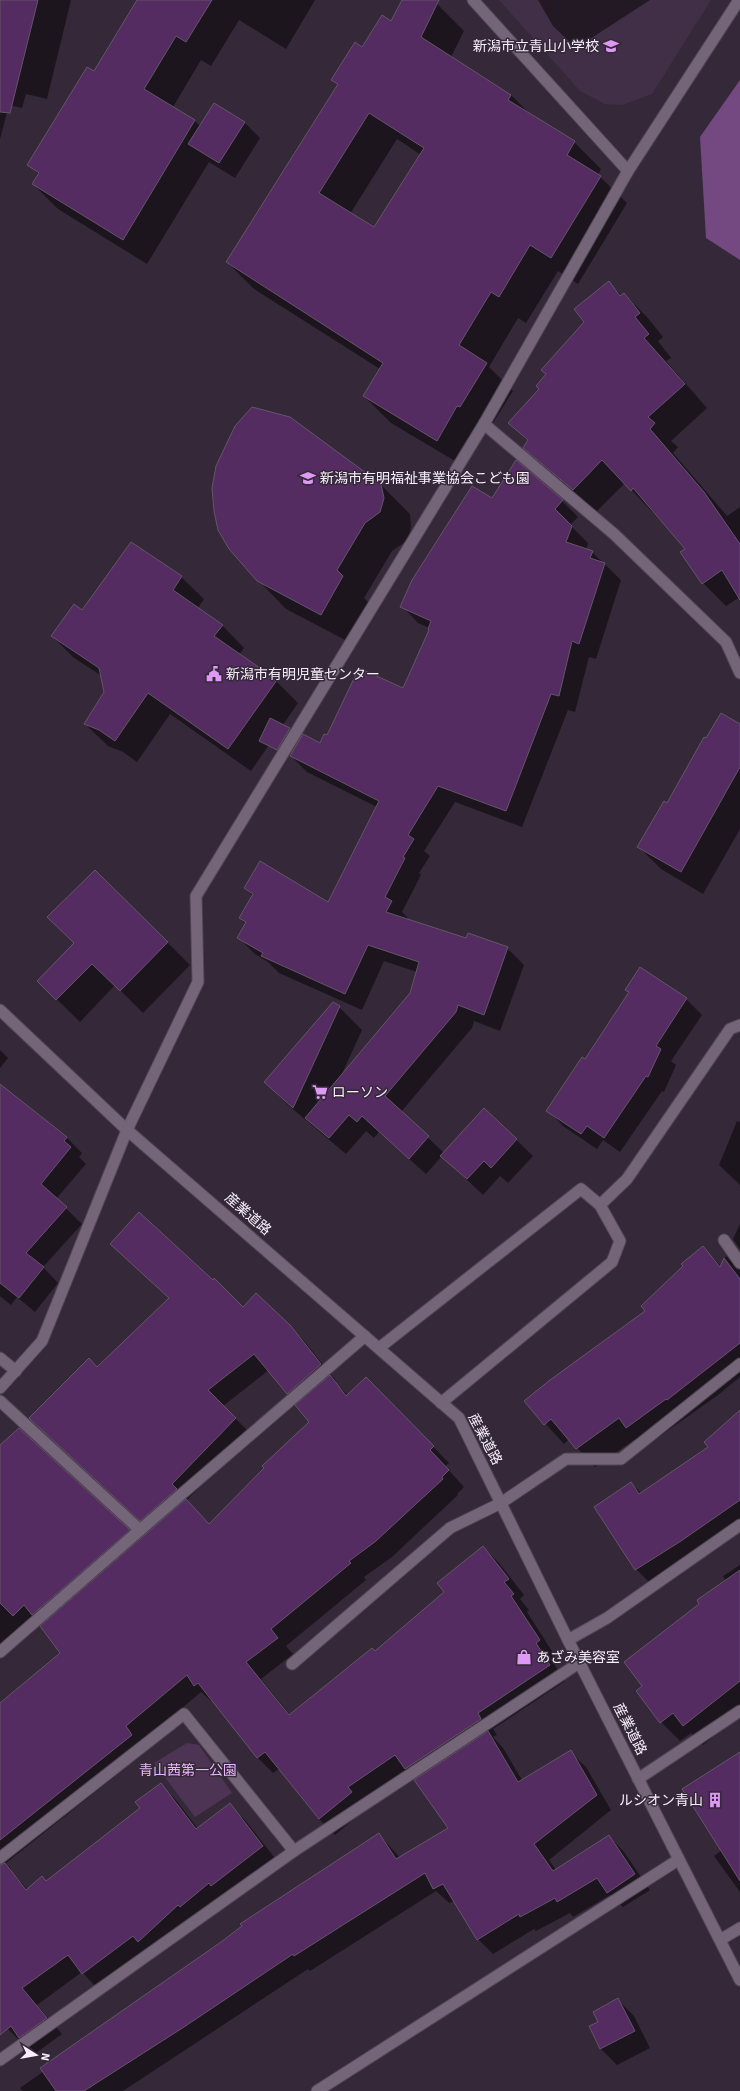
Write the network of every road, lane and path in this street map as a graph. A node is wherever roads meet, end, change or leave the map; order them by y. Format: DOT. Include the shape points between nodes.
graph roads {
  1 [pos="473,0"];
  2 [pos="739,0"];
  3 [pos="628,171"];
  4 [pos="484,424"];
  5 [pos="740,673"];
  6 [pos="0,1010"];
  7 [pos="740,1025"];
  8 [pos="127,1130"];
  9 [pos="600,1205"];
  10 [pos="724,1240"];
  11 [pos="740,1263"];
  12 [pos="365,1336"];
  13 [pos="379,1348"];
  14 [pos="0,1358"];
  15 [pos="740,1364"];
  16 [pos="16,1371"];
  17 [pos="0,1388"];
  18 [pos="0,1401"];
  19 [pos="441,1403"];
  20 [pos="501,1503"];
  21 [pos="740,1525"];
  22 [pos="140,1530"];
  23 [pos="568,1640"];
  24 [pos="0,1652"];
  25 [pos="579,1663"];
  26 [pos="292,1664"];
  27 [pos="740,1711"];
  28 [pos="638,1779"];
  29 [pos="294,1851"];
  30 [pos="0,1858"];
  31 [pos="678,1860"];
  32 [pos="740,1928"];
  33 [pos="720,1940"];
  34 [pos="740,1980"];
  35 [pos="0,2060"];
  36 [pos="317,2091"];
  1 -- 3 [label="street"];
  2 -- 3 [label="street"];
  3 -- 4 [label="street"];
  4 -- 5 [label="street" via="614,534 726,642"];
  4 -- 8 [label="street" via="196,896 198,982"];
  6 -- 8 [label="street, 産業道路"];
  7 -- 9 [label="street" via="730,1029 627,1179"];
  8 -- 12 [label="street, 産業道路"];
  8 -- 16 [label="street" via="42,1341"];
  9 -- 13 [label="street" via="581,1189"];
  9 -- 19 [label="street" via="620,1241 612,1262"];
  10 -- 11 [label="street"];
  12 -- 13 [label="street, 産業道路"];
  12 -- 22 [label="street"];
  13 -- 19 [label="street, 産業道路"];
  14 -- 16 [label="street"];
  15 -- 20 [label="street" via="621,1458 566,1459"];
  16 -- 17 [label="street"];
  18 -- 22 [label="street"];
  19 -- 20 [label="street, 産業道路" via="459,1418"];
  20 -- 23 [label="street, 産業道路"];
  20 -- 26 [label="street" via="450,1528"];
  21 -- 23 [label="street" via="607,1618"];
  22 -- 24 [label="street"];
  23 -- 25 [label="street, 産業道路"];
  25 -- 28 [label="street, 産業道路"];
  25 -- 29 [label="street"];
  27 -- 28 [label="street"];
  28 -- 31 [label="street, 産業道路"];
  29 -- 30 [label="street" via="184,1714"];
  29 -- 35 [label="street"];
  31 -- 33 [label="street, 産業道路"];
  31 -- 36 [label="street"];
  32 -- 33 [label="street"];
  33 -- 34 [label="street, 産業道路"];
}
